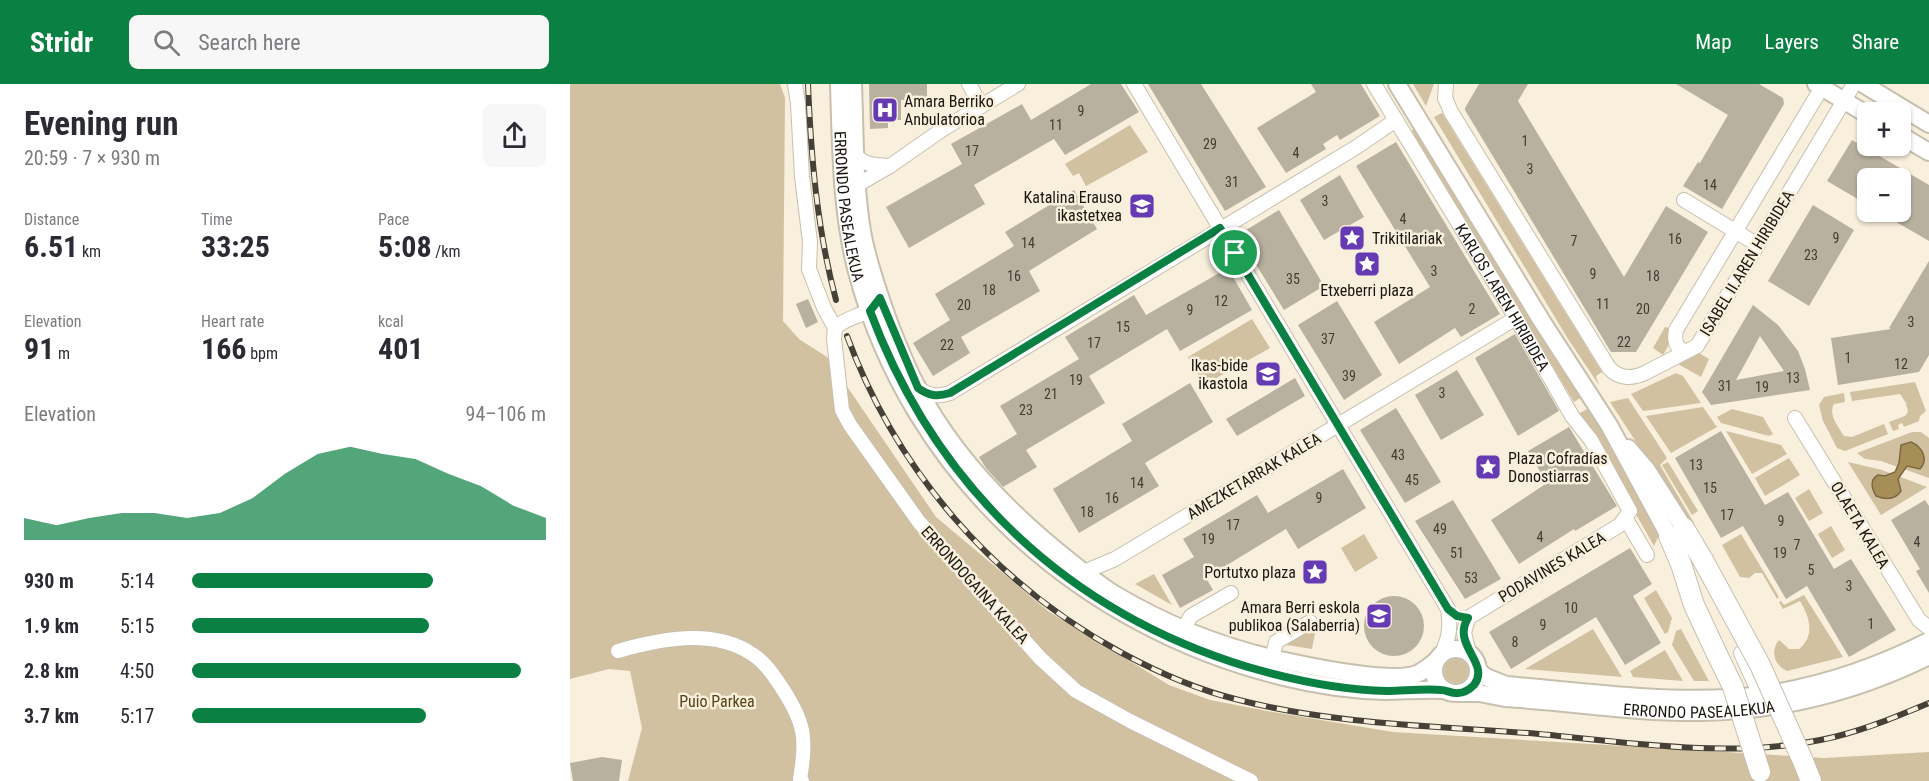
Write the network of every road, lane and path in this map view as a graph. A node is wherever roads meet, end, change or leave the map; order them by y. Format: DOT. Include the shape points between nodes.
graph roads {
  1 [pos="795,84"];
  2 [pos="839,84"];
  3 [pos="853,84"];
  4 [pos="969,84"];
  5 [pos="1018,84"];
  6 [pos="1134,84"];
  7 [pos="1374,84"];
  8 [pos="1397,84"];
  9 [pos="1446,84"];
  10 [pos="1854,84"];
  11 [pos="1863,84"];
  12 [pos="1821,85"];
  13 [pos="1844,100"];
  14 [pos="981,106"];
  15 [pos="1857,108"];
  16 [pos="1396,120"];
  17 [pos="1929,124"];
  18 [pos="1911,141"];
  19 [pos="1929,152"];
  20 [pos="856,156"];
  21 [pos="890,166"];
  22 [pos="850,181"];
  23 [pos="1684,201"];
  24 [pos="1220,228"];
  25 [pos="1736,232"];
  26 [pos="1758,245"];
  27 [pos="875,305"];
  28 [pos="1516,318"];
  29 [pos="835,328"];
  30 [pos="1685,352"];
  31 [pos="918,388"];
  32 [pos="950,393"];
  33 [pos="1795,418"];
  34 [pos="937,420"];
  35 [pos="1338,426"];
  36 [pos="1628,515"];
  37 [pos="1676,532"];
  38 [pos="1647,555"];
  39 [pos="1115,560"];
  40 [pos="1084,572"];
  41 [pos="1112,592"];
  42 [pos="1231,594"];
  43 [pos="1448,609"];
  44 [pos="1468,618"];
  45 [pos="1310,622"];
  46 [pos="1924,624"];
  47 [pos="1184,628"];
  48 [pos="1924,648"];
  49 [pos="618,651"];
  50 [pos="1469,653"];
  51 [pos="1741,653"];
  52 [pos="1438,658"];
  53 [pos="1272,659"];
  54 [pos="1478,671"];
  55 [pos="1443,690"];
  56 [pos="1460,693"];
  57 [pos="1760,695"];
  58 [pos="1761,777"];
  59 [pos="802,781"];
  60 [pos="1251,781"];
  61 [pos="1810,781"];
  1 -- 29 [label="street" via="810,242 809,269"];
  2 -- 22 [label="main road, ERRONDO PASEALEKUA"];
  3 -- 20 [label="main road, ERRONDO PASEALEKUA"];
  4 -- 14 [label="street"];
  5 -- 14 [label="street"];
  6 -- 24 [label="street"];
  7 -- 16 [label="street, KARLOS I.AREN HIRIBIDEA"];
  8 -- 37 [label="main road, KARLOS I.AREN HIRIBIDEA" via="1542,323"];
  9 -- 30 [label="street" via="1446,100 1609,369 1614,374 1637,377"];
  10 -- 13 [label="street, ISABEL II.AREN HIRIBIDEA"];
  11 -- 17 [label="main road"];
  12 -- 13 [label="main road"];
  12 -- 25 [label="street, ISABEL II.AREN HIRIBIDEA"];
  13 -- 15 [label="main road"];
  13 -- 26 [label="street, ISABEL II.AREN HIRIBIDEA"];
  14 -- 21 [label="street"];
  16 -- 24 [label="street"];
  16 -- 28 [label="street, KARLOS I.AREN HIRIBIDEA"];
  18 -- 19 [label="main road"];
  20 -- 21 [label="street" via="862,162"];
  20 -- 22 [label="main road, ERRONDO PASEALEKUA"];
  21 -- 22 [label="street"];
  22 -- 27 [label="main road, ERRONDO PASEALEKUA" via="850,244 857,273"];
  23 -- 25 [label="street"];
  24 -- 32 [label="street"];
  24 -- 35 [label="street"];
  25 -- 26 [label="street"];
  25 -- 30 [label="street, ISABEL II.AREN HIRIBIDEA" via="1676,330 1676,344"];
  26 -- 30 [label="street, ISABEL II.AREN HIRIBIDEA" via="1697,346"];
  27 -- 29 [label="street"];
  27 -- 31 [label="main road, ERRONDO PASEALEKUA"];
  27 -- 55 [label="main road, ERRONDO PASEALEKUA" via="893,366 918,415 966,482 1035,552 1101,601 1214,656 1284,677 1330,686"];
  28 -- 35 [label="street, AMEZKETARRAK KALEA"];
  28 -- 36 [label="street, KARLOS I.AREN HIRIBIDEA" via="1572,416 1591,440"];
  29 -- 60 [label="street, ERRONDOGAINA KALEA" via="842,410 850,425 919,522 1040,658 1076,691"];
  31 -- 32 [label="street" via="928,395"];
  31 -- 34 [label="main road, ERRONDO PASEALEKUA"];
  32 -- 34 [label="street"];
  33 -- 46 [label="street, OLAETA KALEA"];
  34 -- 40 [label="main road, ERRONDO PASEALEKUA" via="1008,509"];
  35 -- 39 [label="street, AMEZKETARRAK KALEA"];
  35 -- 43 [label="street"];
  36 -- 38 [label="street, KARLOS I.AREN HIRIBIDEA"];
  36 -- 44 [label="street, PODAVINES KALEA" via="1620,525"];
  37 -- 58 [label="highway, bridge" via="1694,604 1733,687"];
  37 -- 61 [label="highway, bridge" via="1760,665"];
  39 -- 40 [label="street, AMEZKETARRAK KALEA"];
  39 -- 41 [label="street" via="1107,575"];
  40 -- 41 [label="main road, ERRONDO PASEALEKUA"];
  41 -- 47 [label="main road, ERRONDO PASEALEKUA"];
  42 -- 47 [label="street" via="1191,616"];
  43 -- 44 [label="street"];
  43 -- 52 [label="street" via="1451,627"];
  44 -- 50 [label="street" via="1464,633"];
  45 -- 53 [label="street" via="1276,642"];
  46 -- 48 [label="street" via="1918,635"];
  47 -- 53 [label="main road, ERRONDO PASEALEKUA"];
  48 -- 56 [label="main road, ERRONDO PASEALEKUA" via="1882,677 1823,696 1732,711 1670,712"];
  48 -- 57 [label="main road, ERRONDO PASEALEKUA" via="1820,683"];
  49 -- 59 [label="street" via="686,638 719,641 753,654 770,670 801,722"];
  50 -- 52 [label="main road" via="1457,649"];
  50 -- 54 [label="main road"];
  51 -- 57 [label="street"];
  52 -- 53 [label="main road, ERRONDO PASEALEKUA" via="1416,675 1403,677 1334,671"];
  52 -- 55 [label="main road" via="1434,676"];
  54 -- 56 [label="main road" via="1474,685"];
  54 -- 57 [label="main road, ERRONDO PASEALEKUA" via="1506,685 1670,698"];
  55 -- 56 [label="main road"];
}
